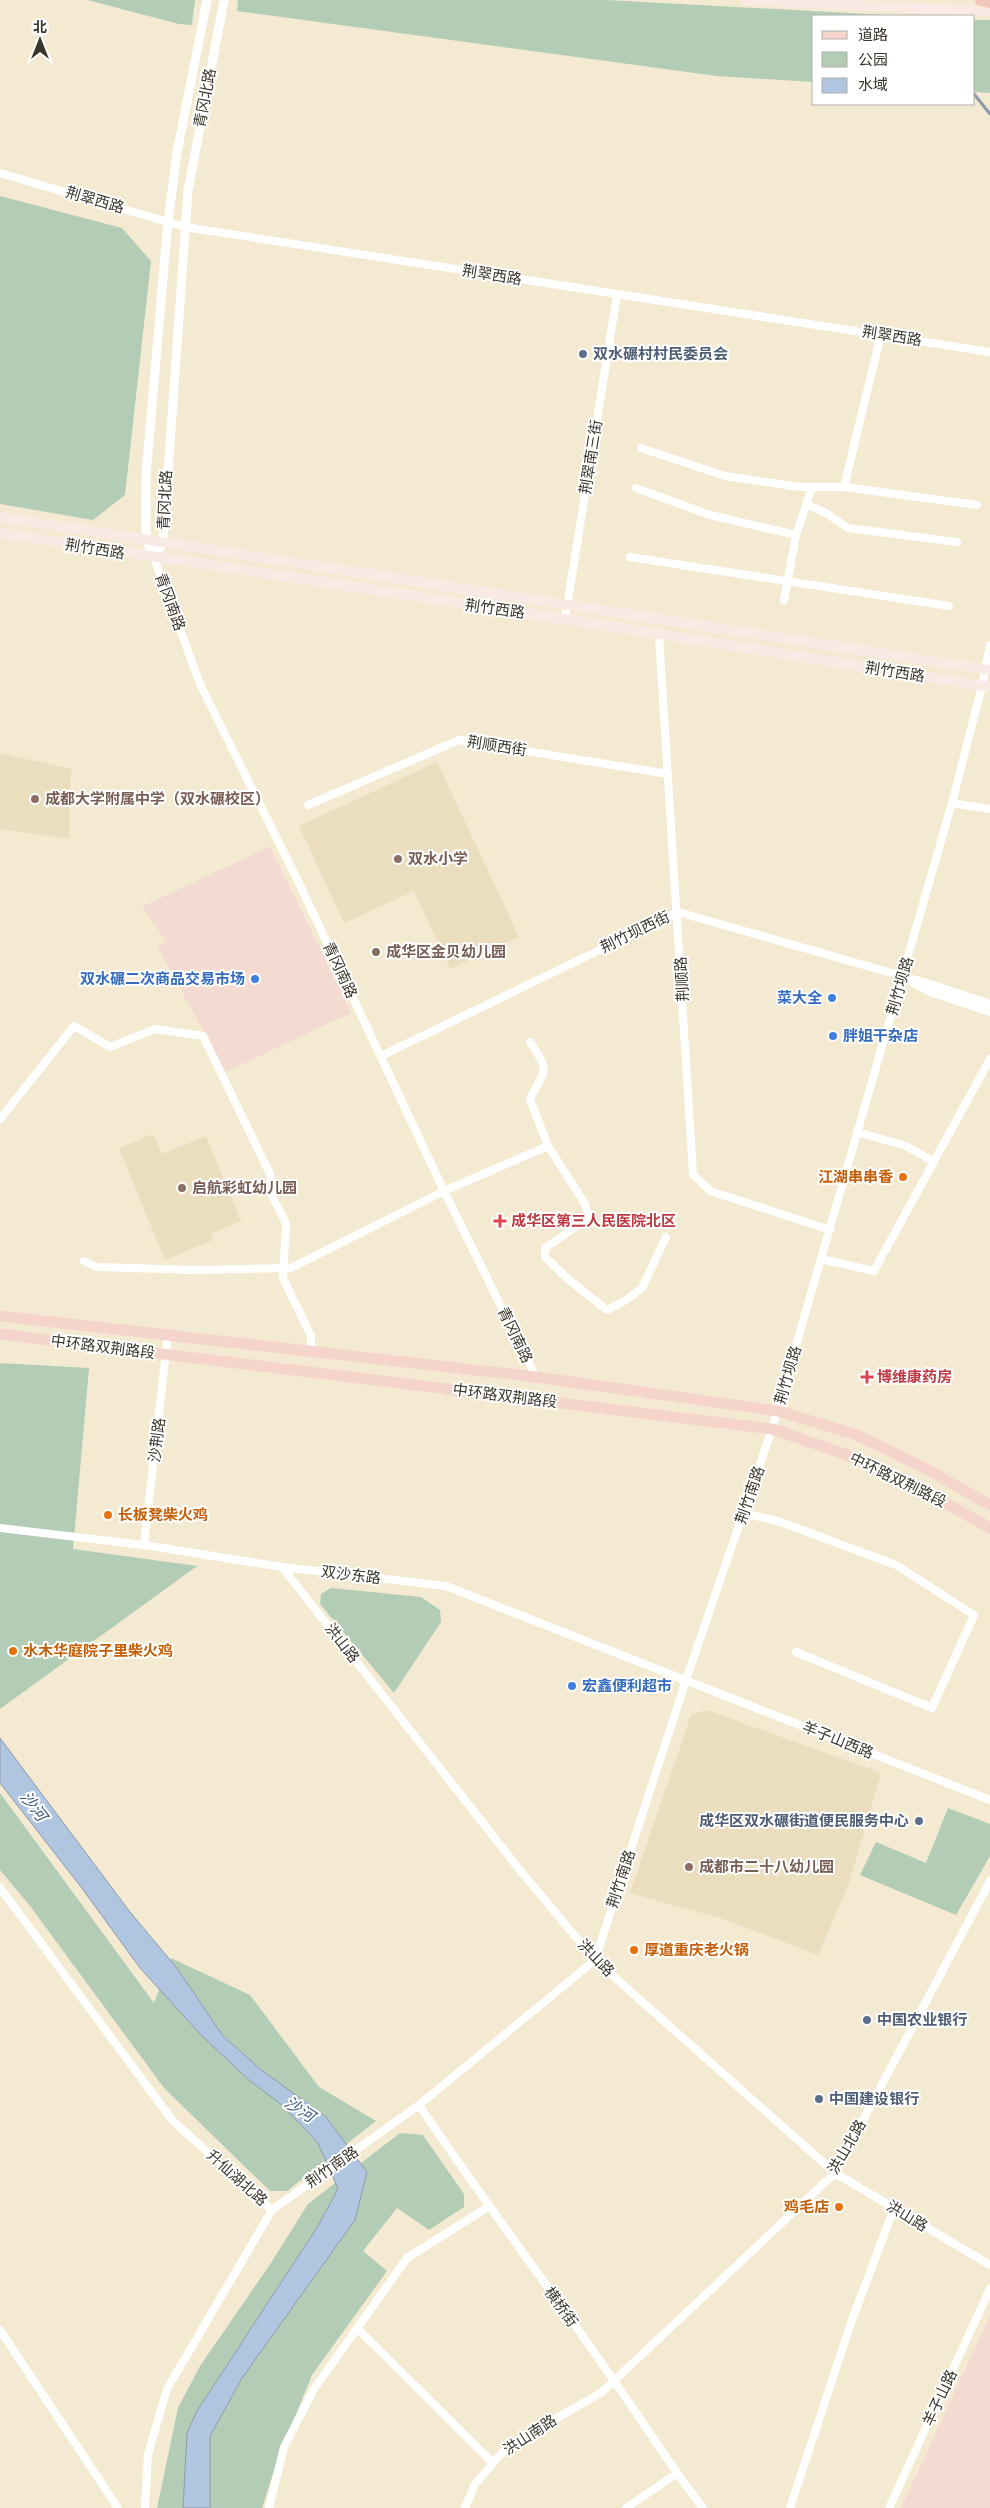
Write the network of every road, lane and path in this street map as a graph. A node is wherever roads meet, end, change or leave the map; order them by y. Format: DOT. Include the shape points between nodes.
graph roads {
  1 [pos="207,0"];
  2 [pos="224,0"];
  3 [pos="745,0"];
  4 [pos="981,0"];
  5 [pos="990,2"];
  6 [pos="990,12"];
  7 [pos="0,173"];
  8 [pos="168,221"];
  9 [pos="185,227"];
  10 [pos="618,295"];
  11 [pos="881,334"];
  12 [pos="990,352"];
  13 [pos="641,448"];
  14 [pos="812,487"];
  15 [pos="844,487"];
  16 [pos="636,488"];
  17 [pos="806,504"];
  18 [pos="977,505"];
  19 [pos="0,517"];
  20 [pos="0,533"];
  21 [pos="796,535"];
  22 [pos="146,539"];
  23 [pos="163,542"];
  24 [pos="957,542"];
  25 [pos="630,557"];
  26 [pos="154,558"];
  27 [pos="787,581"];
  28 [pos="784,600"];
  29 [pos="567,604"];
  30 [pos="949,606"];
  31 [pos="564,619"];
  32 [pos="659,636"];
  33 [pos="990,645"];
  34 [pos="988,669"];
  35 [pos="986,687"];
  36 [pos="668,774"];
  37 [pos="952,803"];
  38 [pos="308,805"];
  39 [pos="990,809"];
  40 [pos="678,912"];
  41 [pos="903,978"];
  42 [pos="990,1004"];
  43 [pos="990,1012"];
  44 [pos="530,1042"];
  45 [pos="381,1056"];
  46 [pos="990,1059"];
  47 [pos="0,1119"];
  48 [pos="857,1132"];
  49 [pos="548,1146"];
  50 [pos="934,1162"];
  51 [pos="444,1191"];
  52 [pos="830,1230"];
  53 [pos="666,1237"];
  54 [pos="821,1259"];
  55 [pos="84,1261"];
  56 [pos="283,1268"];
  57 [pos="0,1316"];
  58 [pos="0,1334"];
  59 [pos="168,1334"];
  60 [pos="311,1352"];
  61 [pos="166,1355"];
  62 [pos="536,1377"];
  63 [pos="778,1411"];
  64 [pos="772,1429"];
  65 [pos="990,1505"];
  66 [pos="744,1514"];
  67 [pos="0,1528"];
  68 [pos="990,1528"];
  69 [pos="144,1545"];
  70 [pos="282,1566"];
  71 [pos="796,1652"];
  72 [pos="686,1680"];
  73 [pos="990,1800"];
  74 [pos="990,1881"];
  75 [pos="0,1888"];
  76 [pos="595,1960"];
  77 [pos="419,2106"];
  78 [pos="835,2173"];
  79 [pos="488,2207"];
  80 [pos="894,2208"];
  81 [pos="272,2210"];
  82 [pos="990,2265"];
  83 [pos="990,2289"];
  84 [pos="357,2328"];
  85 [pos="0,2330"];
  86 [pos="614,2381"];
  87 [pos="493,2463"];
  88 [pos="676,2474"];
  89 [pos="118,2508"];
  90 [pos="145,2508"];
  91 [pos="269,2508"];
  92 [pos="465,2508"];
  93 [pos="626,2508"];
  94 [pos="703,2508"];
  95 [pos="790,2508"];
  96 [pos="889,2508"];
  1 -- 8 [label="street, 青冈北路" via="176,153"];
  2 -- 9 [label="street, 青冈北路" via="188,191"];
  3 -- 6 [label="main road"];
  4 -- 5 [label="highway"];
  7 -- 8 [label="street, 荆翠西路"];
  8 -- 9 [label="street, 荆翠西路"];
  8 -- 22 [label="street, 青冈北路" via="146,475"];
  9 -- 10 [label="street, 荆翠西路"];
  9 -- 23 [label="street, 青冈北路"];
  10 -- 11 [label="street, 荆翠西路"];
  10 -- 29 [label="street, 荆翠南三街"];
  11 -- 12 [label="street, 荆翠西路"];
  11 -- 15 [label="street"];
  13 -- 14 [label="street" via="725,476"];
  14 -- 15 [label="street"];
  14 -- 17 [label="street"];
  15 -- 18 [label="street"];
  16 -- 21 [label="street" via="710,516"];
  17 -- 21 [label="street"];
  17 -- 24 [label="street" via="848,528"];
  19 -- 22 [label="main road, 荆竹西路"];
  20 -- 26 [label="main road, 荆竹西路"];
  21 -- 27 [label="street"];
  22 -- 23 [label="main road, 荆竹西路"];
  22 -- 26 [label="street, 青冈北路"];
  23 -- 26 [label="street, 青冈北路"];
  23 -- 29 [label="main road, 荆竹西路"];
  25 -- 27 [label="street"];
  26 -- 31 [label="main road, 荆竹西路"];
  26 -- 45 [label="street, 青冈南路" via="200,684"];
  27 -- 28 [label="street"];
  27 -- 30 [label="street"];
  29 -- 31 [label="street, 荆翠南三街"];
  29 -- 34 [label="main road, 荆竹西路"];
  31 -- 32 [label="main road, 荆竹西路"];
  32 -- 35 [label="main road, 荆竹西路"];
  32 -- 36 [label="street, 荆顺路"];
  33 -- 34 [label="street, 荆竹坝路"];
  34 -- 35 [label="street, 荆竹坝路"];
  35 -- 37 [label="street, 荆竹坝路"];
  36 -- 38 [label="street, 荆顺西街" via="459,740"];
  36 -- 40 [label="street, 荆顺路"];
  37 -- 39 [label="street"];
  37 -- 41 [label="street, 荆竹坝路"];
  40 -- 41 [label="street, 荆竹坝西街"];
  40 -- 45 [label="street, 荆竹坝西街"];
  40 -- 52 [label="street, 荆顺路" via="693,1174 710,1191"];
  41 -- 42 [label="street"];
  41 -- 43 [label="street" via="930,992"];
  41 -- 48 [label="street, 荆竹坝路"];
  44 -- 49 [label="street" via="544,1061 544,1076 530,1099"];
  45 -- 51 [label="street, 青冈南路"];
  46 -- 50 [label="street"];
  47 -- 56 [label="street" via="74,1026 110,1047 155,1029 203,1036 270,1174 272,1196 286,1223"];
  48 -- 50 [label="street" via="906,1146"];
  48 -- 52 [label="street, 荆竹坝路"];
  49 -- 51 [label="street"];
  49 -- 53 [label="street" via="585,1204 589,1218 545,1248 545,1257 606,1310 642,1288"];
  50 -- 54 [label="street" via="874,1271"];
  51 -- 56 [label="street" via="291,1268"];
  51 -- 62 [label="street, 青冈南路"];
  52 -- 54 [label="street, 荆竹坝路"];
  54 -- 63 [label="street, 荆竹坝路"];
  55 -- 56 [label="street" via="96,1267"];
  56 -- 60 [label="street" via="283,1278 311,1336"];
  57 -- 59 [label="main road, 中环路双荆路段"];
  58 -- 61 [label="main road, 中环路双荆路段"];
  59 -- 60 [label="main road, 中环路双荆路段"];
  59 -- 61 [label="street, 沙荆路"];
  60 -- 62 [label="main road, 中环路双荆路段"];
  61 -- 64 [label="main road, 中环路双荆路段"];
  61 -- 69 [label="street, 沙荆路"];
  62 -- 63 [label="main road, 中环路双荆路段"];
  63 -- 64 [label="street, 荆竹南路"];
  63 -- 65 [label="main road, 中环路双荆路段" via="854,1434 921,1466"];
  64 -- 66 [label="street, 荆竹南路"];
  64 -- 68 [label="main road, 中环路双荆路段" via="845,1454 931,1495"];
  66 -- 71 [label="street" via="778,1522 896,1565 974,1615 932,1708"];
  66 -- 72 [label="street, 荆竹南路"];
  67 -- 69 [label="street, 双沙东路"];
  69 -- 70 [label="street, 双沙东路"];
  70 -- 72 [label="street, 双沙东路" via="446,1586"];
  70 -- 76 [label="street, 洪山路" via="519,1869"];
  72 -- 73 [label="street, 羊子山西路"];
  72 -- 76 [label="street, 荆竹南路"];
  74 -- 78 [label="street, 洪山北路"];
  75 -- 81 [label="street, 升仙湖北路" via="173,2121"];
  76 -- 77 [label="street, 荆竹南路"];
  76 -- 78 [label="street, 洪山路"];
  77 -- 79 [label="street, 横桥街"];
  77 -- 81 [label="street, 荆竹南路"];
  78 -- 80 [label="street, 洪山路"];
  78 -- 86 [label="street, 洪山北路"];
  79 -- 84 [label="street" via="408,2258"];
  79 -- 86 [label="street, 横桥街"];
  80 -- 82 [label="street, 洪山路"];
  80 -- 95 [label="street" via="851,2323"];
  81 -- 90 [label="street, 升仙湖北路" via="167,2389 148,2454"];
  83 -- 96 [label="street, 羊子山路"];
  84 -- 87 [label="street"];
  84 -- 91 [label="street" via="314,2389 284,2447"];
  85 -- 89 [label="street"];
  86 -- 87 [label="street, 洪山南路" via="602,2392 507,2447"];
  86 -- 88 [label="street, 横桥街"];
  87 -- 92 [label="street, 洪山南路" via="475,2484"];
  88 -- 93 [label="street"];
  88 -- 94 [label="street, 横桥街"];
}
